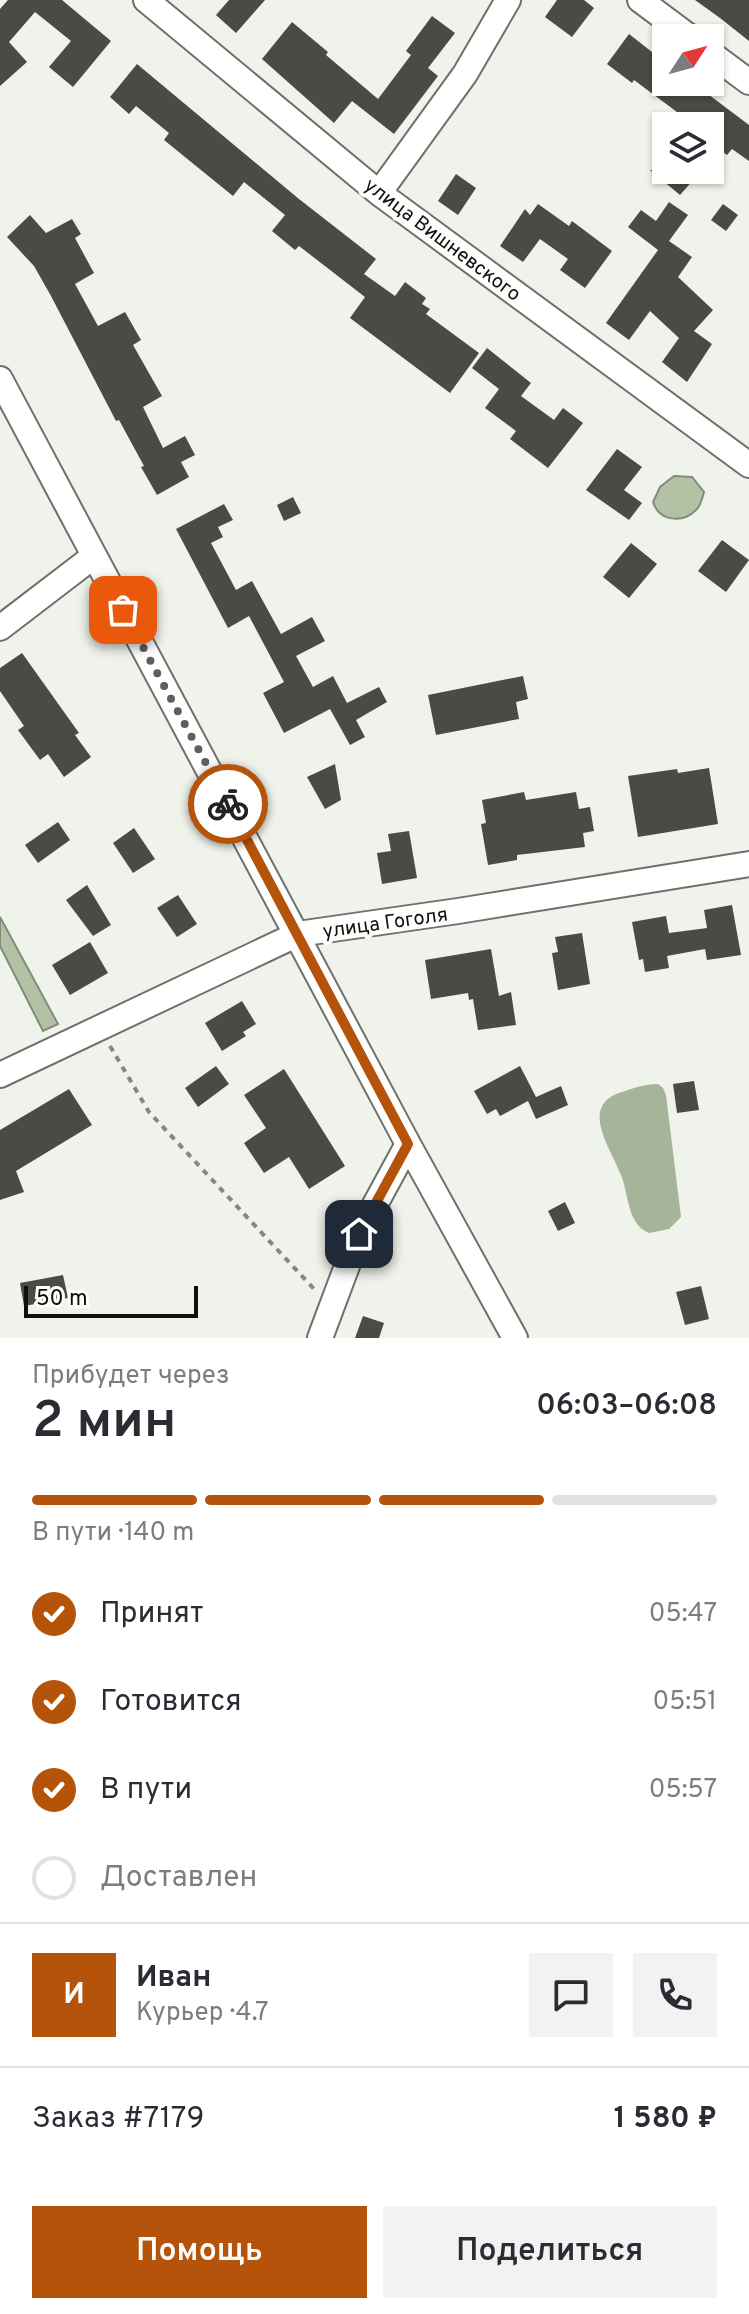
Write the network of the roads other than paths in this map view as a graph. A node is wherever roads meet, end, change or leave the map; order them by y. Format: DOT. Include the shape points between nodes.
graph roads {
  1 [pos="146,0"];
  2 [pos="508,0"];
  3 [pos="640,0"];
  4 [pos="672,24"];
  5 [pos="724,63"];
  6 [pos="749,82"];
  7 [pos="379,193"];
  8 [pos="0,379"];
  9 [pos="749,465"];
  10 [pos="94,556"];
  11 [pos="0,628"];
  12 [pos="749,864"];
  13 [pos="298,934"];
  14 [pos="0,1075"];
  15 [pos="408,1144"];
  16 [pos="320,1338"];
  17 [pos="515,1338"];
  1 -- 7 [label="street, улица Вишневского"];
  2 -- 7 [label="street" via="465,74"];
  3 -- 4 [label="street"];
  5 -- 6 [label="street"];
  7 -- 9 [label="street, улица Вишневского"];
  8 -- 10 [label="street"];
  10 -- 11 [label="street"];
  10 -- 13 [label="street"];
  12 -- 13 [label="street, улица Гоголя"];
  13 -- 14 [label="street, улица Гоголя"];
  13 -- 15 [label="street"];
  15 -- 16 [label="street" via="359,1234"];
  15 -- 17 [label="street"];
}
